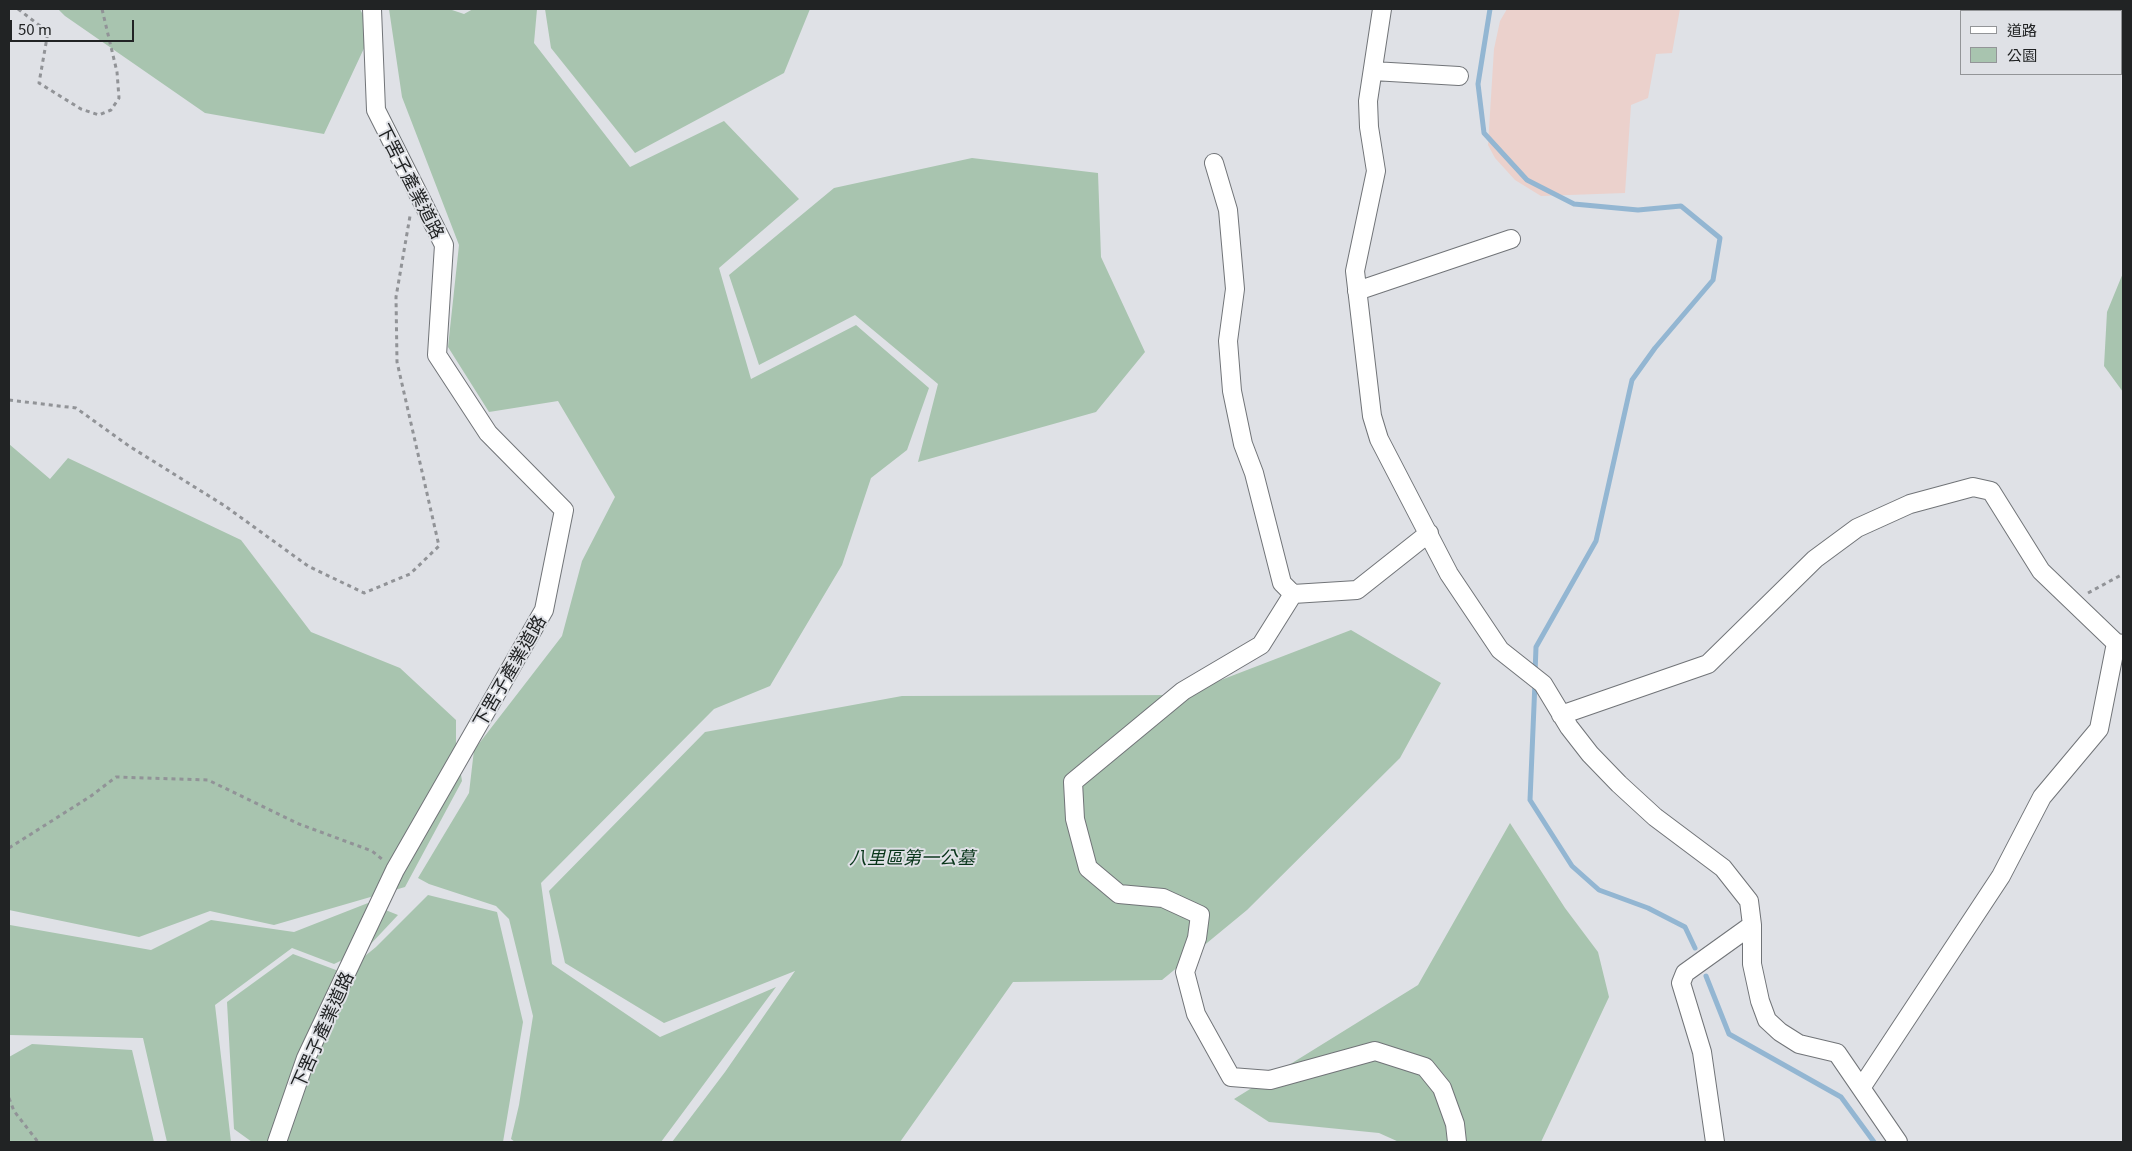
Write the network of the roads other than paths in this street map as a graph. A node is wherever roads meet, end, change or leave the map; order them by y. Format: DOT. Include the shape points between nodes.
graph roads {
  1 [pos="372,9"];
  2 [pos="1382,9"];
  3 [pos="1373,71"];
  4 [pos="1459,76"];
  5 [pos="1214,163"];
  6 [pos="1511,239"];
  7 [pos="1357,291"];
  8 [pos="1429,533"];
  9 [pos="1293,594"];
  10 [pos="2120,644"];
  11 [pos="1561,714"];
  12 [pos="1752,925"];
  13 [pos="1861,1088"];
  14 [pos="277,1142"];
  15 [pos="1457,1142"];
  16 [pos="1716,1142"];
  17 [pos="1898,1142"];
  1 -- 14 [label="street, 下罟子產業道路" via="376,110 444,245 437,355 488,432 564,510 544,610 395,870 306,1058"];
  2 -- 3 [label="street"];
  3 -- 4 [label="street"];
  3 -- 7 [label="street" via="1368,101 1376,171 1355,271"];
  5 -- 9 [label="street" via="1228,210 1235,289 1228,341 1232,391 1242,444 1254,473 1282,583"];
  6 -- 7 [label="street"];
  7 -- 8 [label="street" via="1376,431"];
  8 -- 9 [label="street" via="1357,590"];
  8 -- 11 [label="street" via="1449,574 1500,650 1542,684"];
  9 -- 15 [label="street" via="1261,645 1183,691 1073,782 1075,819 1088,868 1119,894 1162,898 1200,914 1197,938 1185,972 1196,1014 1231,1077 1270,1080 1375,1052 1425,1067 1442,1088 1455,1124"];
  10 -- 11 [label="street" via="2040,571 1991,491 1973,487 1910,504 1857,528 1815,559 1708,664"];
  10 -- 13 [label="street" via="2100,730 2042,797 2001,876"];
  11 -- 12 [label="street" via="1590,754 1620,784 1656,817 1724,868 1749,901"];
  12 -- 13 [label="street" via="1752,964 1767,1020 1799,1044 1837,1054"];
  12 -- 16 [label="street" via="1685,973 1681,983 1702,1052"];
  13 -- 17 [label="street"];
}
